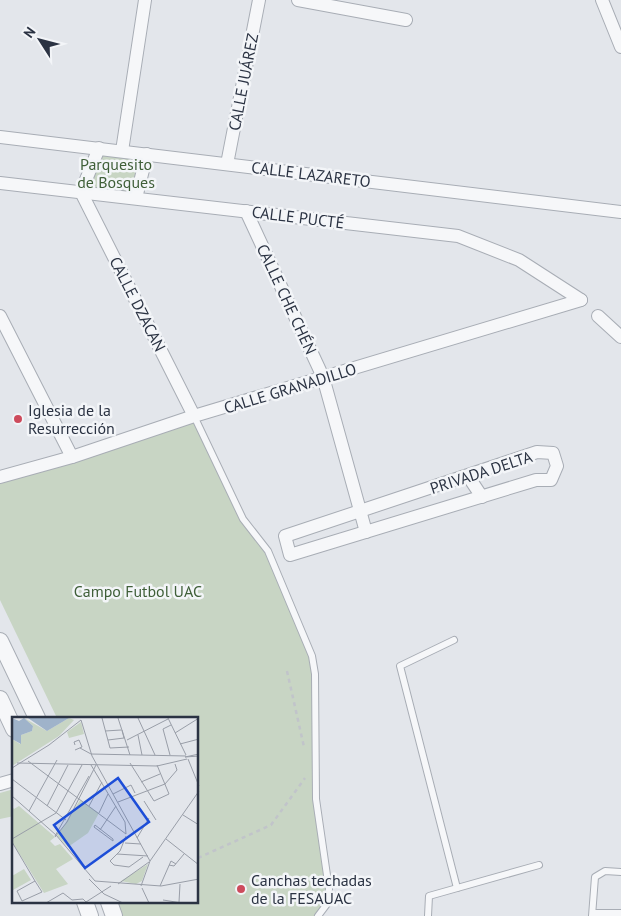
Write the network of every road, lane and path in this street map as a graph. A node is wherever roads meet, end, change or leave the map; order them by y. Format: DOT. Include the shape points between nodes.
graph roads {
  1 [pos="145,0"];
  2 [pos="259,0"];
  3 [pos="298,0"];
  4 [pos="602,0"];
  5 [pos="406,20"];
  6 [pos="621,47"];
  7 [pos="0,137"];
  8 [pos="100,148"];
  9 [pos="122,151"];
  10 [pos="147,154"];
  11 [pos="227,164"];
  12 [pos="0,183"];
  13 [pos="82,192"];
  14 [pos="136,198"];
  15 [pos="246,211"];
  16 [pos="621,212"];
  17 [pos="581,300"];
  18 [pos="0,316"];
  19 [pos="598,316"];
  20 [pos="621,337"];
  21 [pos="323,377"];
  22 [pos="194,416"];
  23 [pos="72,456"];
  24 [pos="468,476"];
  25 [pos="0,477"];
  26 [pos="444,484"];
  27 [pos="482,497"];
  28 [pos="454,506"];
  29 [pos="360,512"];
  30 [pos="366,532"];
  31 [pos="454,640"];
  32 [pos="0,641"];
  33 [pos="286,672"];
  34 [pos="0,699"];
  35 [pos="38,717"];
  36 [pos="12,725"];
  37 [pos="306,753"];
  38 [pos="310,771"];
  39 [pos="199,858"];
  40 [pos="539,865"];
  41 [pos="621,872"];
  42 [pos="457,888"];
  43 [pos="86,904"];
  44 [pos="110,904"];
  45 [pos="621,913"];
  46 [pos="592,915"];
  47 [pos="90,916"];
  48 [pos="114,916"];
  49 [pos="318,916"];
  50 [pos="428,916"];
  1 -- 9 [label="street"];
  2 -- 11 [label="street, CALLE JUÁREZ"];
  3 -- 5 [label="street"];
  4 -- 6 [label="street"];
  7 -- 8 [label="street, CALLE LAZARETO"];
  8 -- 9 [label="street, CALLE LAZARETO"];
  8 -- 13 [label="street"];
  9 -- 10 [label="street, CALLE LAZARETO"];
  10 -- 11 [label="street, CALLE LAZARETO"];
  10 -- 14 [label="street"];
  11 -- 16 [label="street, CALLE LAZARETO"];
  12 -- 13 [label="street, CALLE PUCTÉ"];
  13 -- 14 [label="street, CALLE PUCTÉ"];
  13 -- 22 [label="street, CALLE DZACAN"];
  14 -- 15 [label="street, CALLE PUCTÉ"];
  15 -- 17 [label="street, CALLE PUCTÉ" via="458,236 519,260"];
  15 -- 21 [label="street, CALLE CHE CHÉN"];
  17 -- 21 [label="street, CALLE GRANADILLO"];
  18 -- 23 [label="street"];
  19 -- 20 [label="street"];
  21 -- 22 [label="street, CALLE GRANADILLO"];
  21 -- 29 [label="street, CALLE CHE CHÉN"];
  22 -- 23 [label="street, CALLE GRANADILLO"];
  22 -- 49 [label="lane" via="244,519 268,551 312,656 316,798 329,889 326,904"];
  23 -- 25 [label="street, CALLE GRANADILLO"];
  24 -- 26 [label="street, PRIVADA DELTA"];
  24 -- 27 [label="street"];
  24 -- 27 [label="street, PRIVADA DELTA" via="537,452 553,453 557,466 551,480 536,480"];
  26 -- 28 [label="street"];
  26 -- 29 [label="street, PRIVADA DELTA"];
  27 -- 28 [label="street, PRIVADA DELTA"];
  28 -- 30 [label="street, PRIVADA DELTA"];
  29 -- 30 [label="street, CALLE CHE CHÉN"];
  29 -- 30 [label="street, PRIVADA DELTA" via="286,536 290,555"];
  31 -- 42 [label="lane" via="400,666"];
  32 -- 35 [label="street"];
  33 -- 37 [label="path"];
  34 -- 36 [label="street"];
  38 -- 39 [label="path" via="271,825"];
  40 -- 42 [label="lane"];
  41 -- 46 [label="lane" via="605,872 596,877"];
  42 -- 50 [label="lane" via="430,896"];
  43 -- 47 [label="street"];
  44 -- 48 [label="street"];
  45 -- 46 [label="lane"];
}
